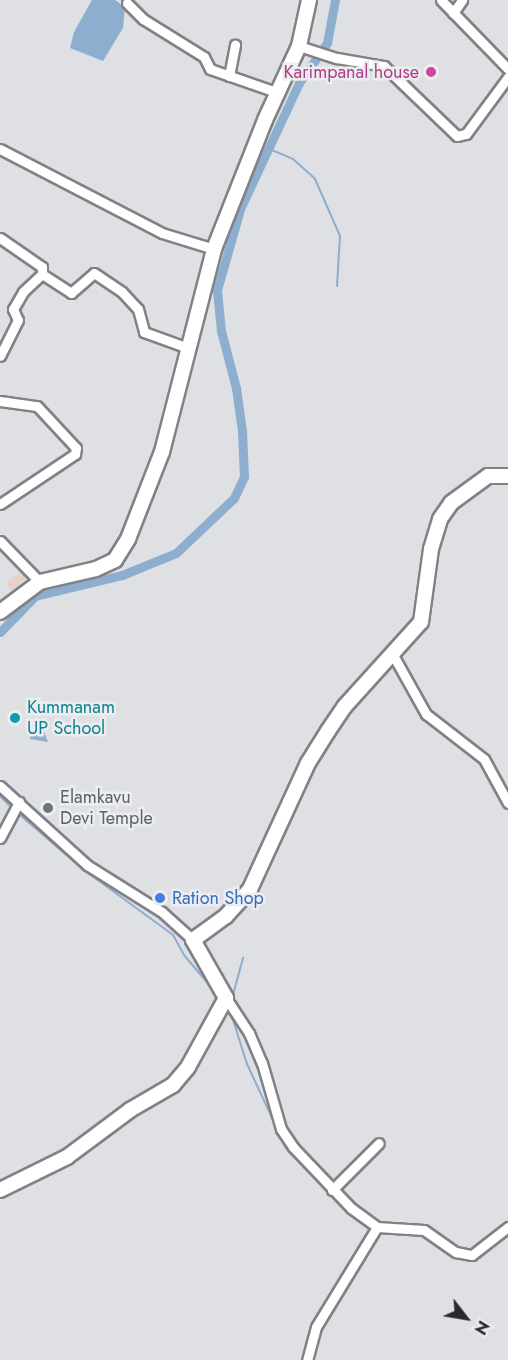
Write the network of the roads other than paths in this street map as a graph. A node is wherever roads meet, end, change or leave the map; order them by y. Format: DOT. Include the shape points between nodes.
graph roads {
  1 [pos="309,0"];
  2 [pos="441,0"];
  3 [pos="462,0"];
  4 [pos="127,3"];
  5 [pos="453,13"];
  6 [pos="235,45"];
  7 [pos="304,48"];
  8 [pos="508,69"];
  9 [pos="229,76"];
  10 [pos="508,78"];
  11 [pos="279,93"];
  12 [pos="0,149"];
  13 [pos="0,238"];
  14 [pos="214,249"];
  15 [pos="42,274"];
  16 [pos="188,348"];
  17 [pos="0,356"];
  18 [pos="0,401"];
  19 [pos="508,477"];
  20 [pos="0,504"];
  21 [pos="0,541"];
  22 [pos="40,582"];
  23 [pos="0,612"];
  24 [pos="393,655"];
  25 [pos="0,786"];
  26 [pos="19,802"];
  27 [pos="508,803"];
  28 [pos="0,838"];
  29 [pos="193,940"];
  30 [pos="227,1002"];
  31 [pos="380,1143"];
  32 [pos="0,1190"];
  33 [pos="332,1190"];
  34 [pos="377,1227"];
  35 [pos="508,1227"];
  36 [pos="307,1360"];
  1 -- 7 [label="main road"];
  2 -- 5 [label="street"];
  3 -- 5 [label="street"];
  4 -- 9 [label="street" via="143,18 204,57 210,69"];
  5 -- 8 [label="street"];
  6 -- 9 [label="street"];
  7 -- 10 [label="street" via="384,66 457,136 466,134"];
  7 -- 11 [label="main road"];
  9 -- 11 [label="street"];
  11 -- 14 [label="main road"];
  12 -- 14 [label="street" via="162,233"];
  13 -- 15 [label="street" via="37,261"];
  14 -- 16 [label="main road"];
  15 -- 16 [label="street" via="71,293 94,273 122,292 138,309 144,332"];
  15 -- 17 [label="street" via="23,291 13,309 18,320"];
  16 -- 22 [label="main road" via="162,452 128,539 115,560"];
  18 -- 20 [label="street" via="37,406 75,448 75,454"];
  19 -- 24 [label="main road" via="488,476 466,489 440,519 430,549 421,622"];
  21 -- 22 [label="street"];
  22 -- 23 [label="main road"];
  24 -- 27 [label="street" via="426,714 484,759"];
  24 -- 29 [label="main road" via="345,706 313,755 250,889 226,916"];
  25 -- 26 [label="street"];
  26 -- 28 [label="street"];
  26 -- 29 [label="street" via="87,865 162,912"];
  29 -- 30 [label="main road"];
  30 -- 32 [label="main road" via="173,1085 130,1110 67,1157"];
  30 -- 33 [label="street" via="262,1063 281,1129"];
  31 -- 33 [label="street"];
  33 -- 34 [label="street"];
  34 -- 35 [label="street" via="424,1230 456,1252 472,1255"];
  34 -- 36 [label="street" via="316,1327"];
}
